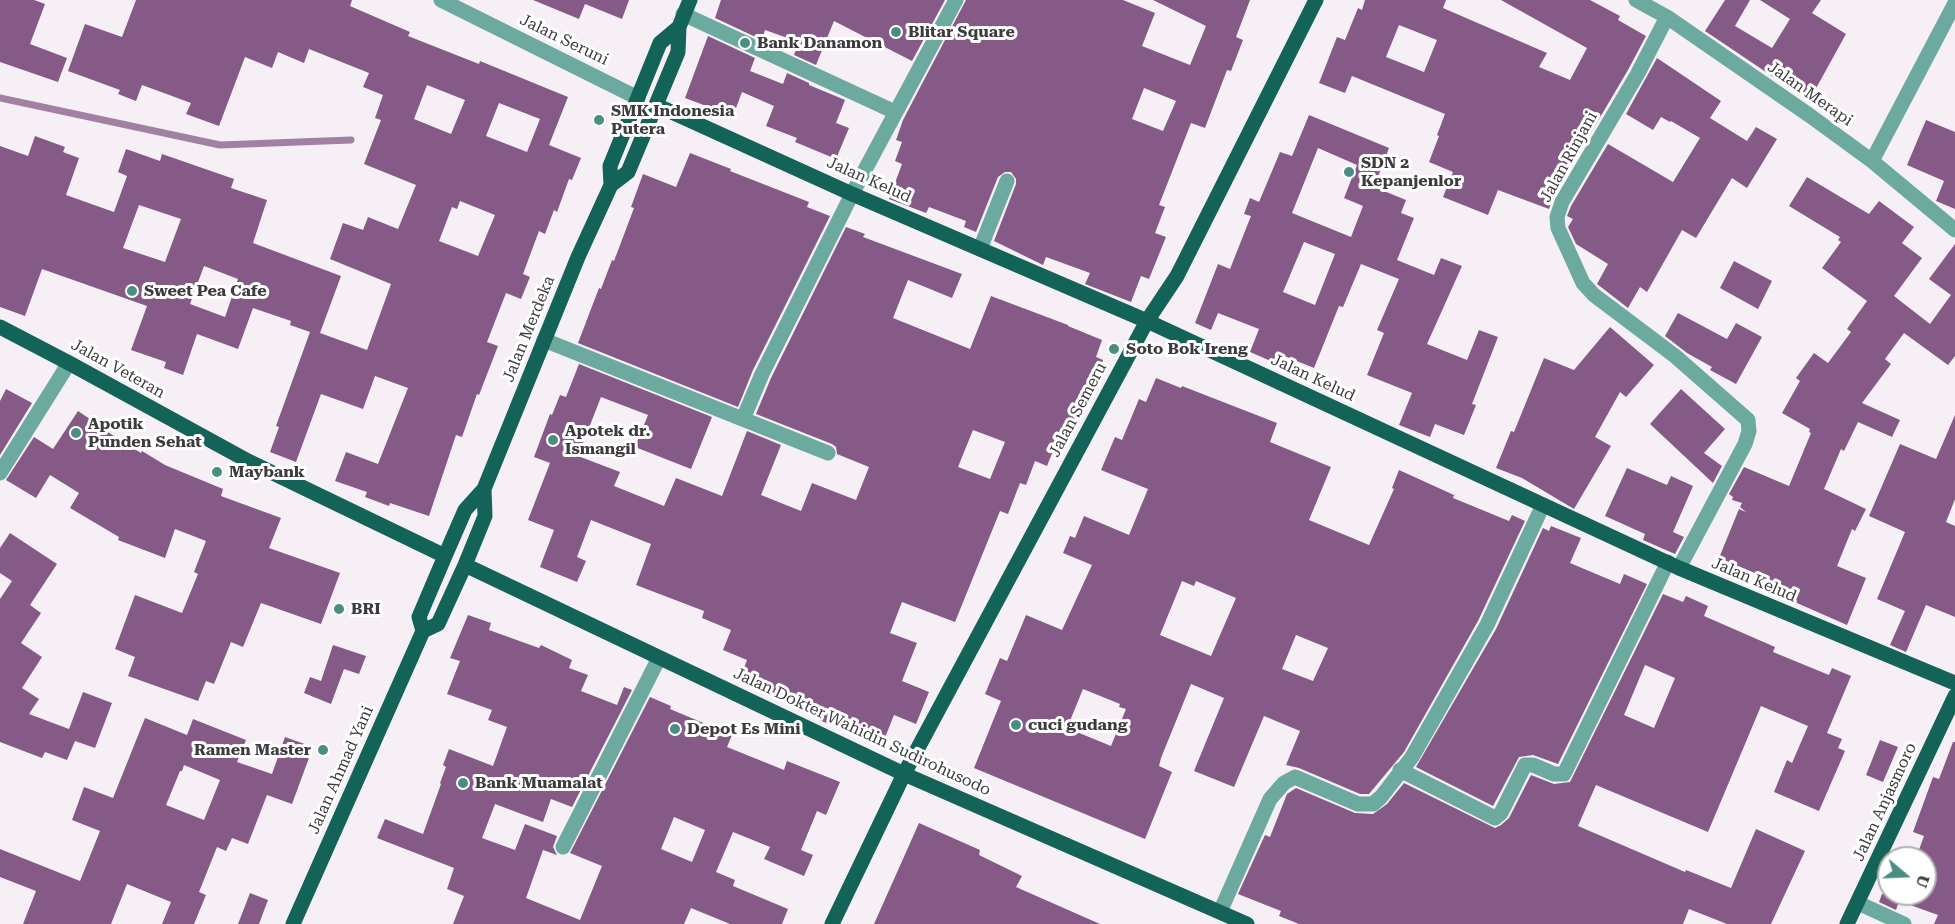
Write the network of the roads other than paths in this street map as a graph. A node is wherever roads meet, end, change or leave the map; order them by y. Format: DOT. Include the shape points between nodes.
graph roads {
  1 [pos="441,0"];
  2 [pos="956,0"];
  3 [pos="1316,0"];
  4 [pos="1636,0"];
  5 [pos="1955,3"];
  6 [pos="684,14"];
  7 [pos="1667,17"];
  8 [pos="638,98"];
  9 [pos="656,105"];
  10 [pos="895,112"];
  11 [pos="1872,161"];
  12 [pos="1007,181"];
  13 [pos="611,185"];
  14 [pos="852,194"];
  15 [pos="1955,230"];
  16 [pos="980,249"];
  17 [pos="1147,321"];
  18 [pos="0,327"];
  19 [pos="544,340"];
  20 [pos="69,363"];
  21 [pos="743,419"];
  22 [pos="828,453"];
  23 [pos="0,473"];
  24 [pos="484,489"];
  25 [pos="1543,504"];
  26 [pos="445,556"];
  27 [pos="465,565"];
  28 [pos="1673,565"];
  29 [pos="423,631"];
  30 [pos="659,658"];
  31 [pos="1955,683"];
  32 [pos="1955,696"];
  33 [pos="1400,770"];
  34 [pos="904,774"];
  35 [pos="563,847"];
  36 [pos="1858,903"];
  37 [pos="1220,912"];
  38 [pos="293,924"];
  39 [pos="832,924"];
  40 [pos="1247,924"];
  41 [pos="1847,924"];
  42 [pos="1904,924"];
  1 -- 8 [label="street, Jalan Seruni"];
  2 -- 10 [label="street"];
  3 -- 17 [label="main road, Jalan Semeru" via="1177,276"];
  4 -- 7 [label="street, Jalan Merapi"];
  5 -- 11 [label="street"];
  6 -- 8 [label="main road, Jalan Merdeka" via="660,43"];
  6 -- 9 [label="main road, Jalan Merdeka" via="678,52"];
  6 -- 10 [label="street"];
  7 -- 11 [label="street, Jalan Merapi"];
  7 -- 28 [label="street, Jalan Rinjani" via="1557,217 1558,228 1583,283 1594,295 1675,356 1748,420 1745,444"];
  8 -- 13 [label="main road, Jalan Merdeka" via="610,166"];
  9 -- 13 [label="main road, Jalan Merdeka" via="628,172"];
  9 -- 14 [label="main road, Jalan Kelud"];
  10 -- 14 [label="street"];
  11 -- 15 [label="street, Jalan Merapi"];
  12 -- 16 [label="street"];
  13 -- 19 [label="main road, Jalan Merdeka"];
  14 -- 16 [label="main road, Jalan Kelud"];
  14 -- 21 [label="street"];
  16 -- 17 [label="main road, Jalan Kelud"];
  17 -- 25 [label="main road, Jalan Kelud"];
  17 -- 34 [label="main road, Jalan Semeru"];
  18 -- 20 [label="main road, Jalan Veteran"];
  19 -- 21 [label="street"];
  19 -- 24 [label="main road, Jalan Merdeka"];
  20 -- 23 [label="street"];
  20 -- 26 [label="main road, Jalan Veteran" via="248,461"];
  21 -- 22 [label="street"];
  24 -- 26 [label="main road, Jalan Merdeka" via="465,510"];
  24 -- 27 [label="main road, Jalan Merdeka" via="485,516"];
  25 -- 28 [label="main road, Jalan Kelud"];
  25 -- 33 [label="street" via="1487,625 1412,757"];
  26 -- 29 [label="main road, Jalan Ahmad Yani" via="419,617"];
  27 -- 29 [label="main road, Jalan Ahmad Yani" via="438,624"];
  27 -- 30 [label="main road, Jalan Dokter Wahidin Sudirohusodo"];
  28 -- 31 [label="main road, Jalan Kelud"];
  28 -- 33 [label="street" via="1564,774 1525,765 1495,818"];
  29 -- 38 [label="main road, Jalan Ahmad Yani"];
  30 -- 34 [label="main road, Jalan Dokter Wahidin Sudirohusodo"];
  30 -- 35 [label="street"];
  32 -- 36 [label="main road, Jalan Anjasmoro"];
  33 -- 37 [label="street" via="1381,797 1370,805 1295,777 1284,783 1270,799"];
  34 -- 37 [label="main road, Jalan Dokter Wahidin Sudirohusodo"];
  34 -- 39 [label="main road, Jalan Semeru"];
  36 -- 41 [label="main road, Jalan Anjasmoro"];
  36 -- 42 [label="street"];
  37 -- 40 [label="main road, Jalan Dokter Wahidin Sudirohusodo"];
}
